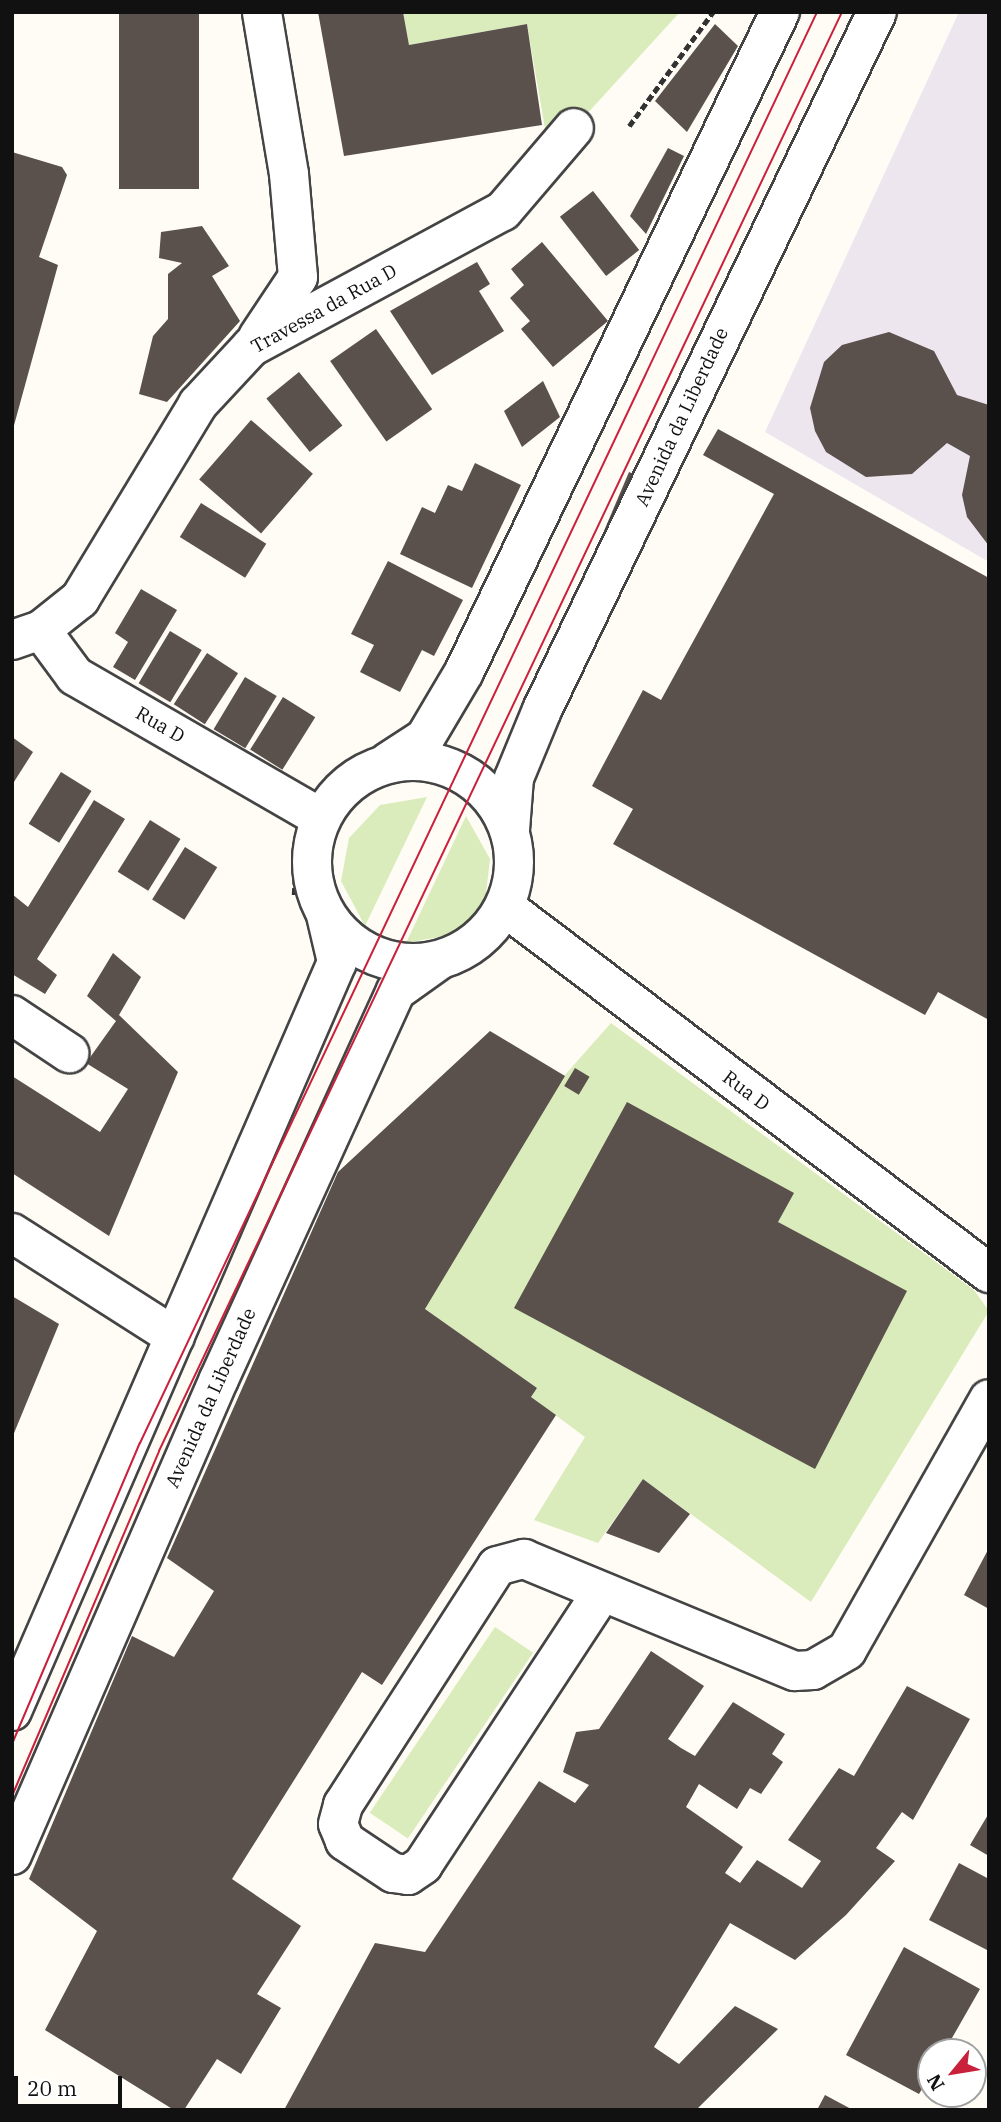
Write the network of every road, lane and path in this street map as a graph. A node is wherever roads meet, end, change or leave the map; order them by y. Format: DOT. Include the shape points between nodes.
graph roads {
  1 [pos="262,12"];
  2 [pos="713,12"];
  3 [pos="780,12"];
  4 [pos="877,12"];
  5 [pos="629,126"];
  6 [pos="574,128"];
  7 [pos="251,347"];
  8 [pos="26,635"];
  9 [pos="373,761"];
  10 [pos="314,814"];
  11 [pos="510,830"];
  12 [pos="505,906"];
  13 [pos="310,911"];
  14 [pos="438,961"];
  15 [pos="12,1015"];
  16 [pos="69,1053"];
  17 [pos="12,1233"];
  18 [pos="989,1273"];
  19 [pos="175,1336"];
  20 [pos="989,1399"];
  21 [pos="602,1592"];
  22 [pos="12,1711"];
  23 [pos="12,1855"];
  1 -- 7 [label="street" via="289,174 298,277"];
  2 -- 5 [label="path"];
  3 -- 9 [label="street" via="464,672 425,738"];
  4 -- 11 [label="street, Avenida da Liberdade" via="542,710 514,778"];
  6 -- 7 [label="street, Travessa da Rua D" via="503,211"];
  7 -- 8 [label="street, Travessa da Rua D" via="198,404 80,599"];
  8 -- 10 [label="street, Rua D" via="75,676"];
  9 -- 10 [label="street"];
  9 -- 10 [label="path" via="330,777"];
  9 -- 11 [label="street" via="419,760 465,774 484,789"];
  10 -- 13 [label="street"];
  10 -- 13 [label="path" via="292,861"];
  11 -- 12 [label="street" via="513,882"];
  12 -- 14 [label="street" via="465,950"];
  12 -- 18 [label="street, Rua D"];
  13 -- 14 [label="street" via="374,956 394,963"];
  13 -- 19 [label="street" via="337,962"];
  14 -- 23 [label="street, Avenida da Liberdade" via="396,991 219,1379"];
  15 -- 16 [label="street"];
  17 -- 19 [label="street"];
  19 -- 22 [label="street"];
  20 -- 21 [label="street" via="835,1661 795,1671"];
  21 -- 21 [label="street" via="423,1865 408,1875 394,1873 345,1841 338,1824 343,1805 497,1566 524,1559"];
}
